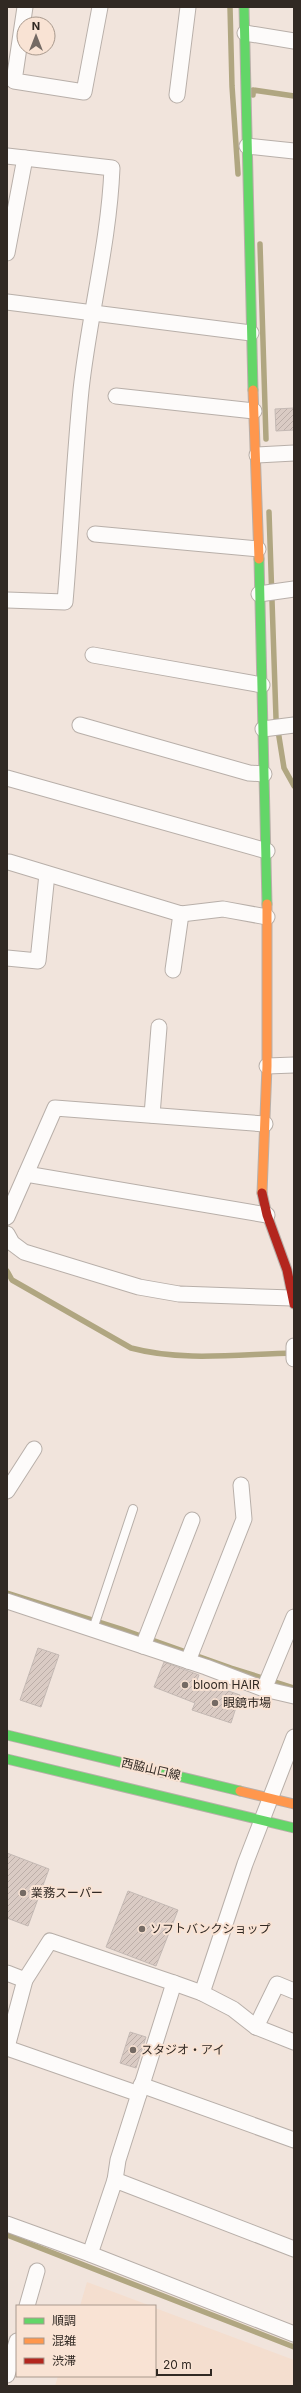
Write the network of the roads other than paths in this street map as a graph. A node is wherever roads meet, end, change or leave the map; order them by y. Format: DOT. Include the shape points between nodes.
graph roads {
  1 [pos="25,7"];
  2 [pos="100,7"];
  3 [pos="188,7"];
  4 [pos="244,7"];
  5 [pos="245,33"];
  6 [pos="294,41"];
  7 [pos="177,95"];
  8 [pos="247,146"];
  9 [pos="294,151"];
  10 [pos="7,156"];
  11 [pos="25,158"];
  12 [pos="7,253"];
  13 [pos="7,302"];
  14 [pos="92,314"];
  15 [pos="251,333"];
  16 [pos="116,396"];
  17 [pos="254,410"];
  18 [pos="294,453"];
  19 [pos="257,455"];
  20 [pos="95,534"];
  21 [pos="258,549"];
  22 [pos="288,590"];
  23 [pos="259,594"];
  24 [pos="7,600"];
  25 [pos="93,655"];
  26 [pos="262,685"];
  27 [pos="80,725"];
  28 [pos="291,725"];
  29 [pos="263,729"];
  30 [pos="264,774"];
  31 [pos="7,778"];
  32 [pos="267,851"];
  33 [pos="9,862"];
  34 [pos="47,874"];
  35 [pos="181,914"];
  36 [pos="267,917"];
  37 [pos="7,958"];
  38 [pos="173,970"];
  39 [pos="159,1027"];
  40 [pos="294,1065"];
  41 [pos="267,1066"];
  42 [pos="152,1115"];
  43 [pos="264,1124"];
  44 [pos="26,1174"];
  45 [pos="267,1215"];
  46 [pos="7,1217"];
  47 [pos="7,1234"];
  48 [pos="293,1301"];
  49 [pos="294,1347"];
  50 [pos="294,1359"];
  51 [pos="34,1449"];
  52 [pos="241,1485"];
  53 [pos="7,1491"];
  54 [pos="133,1509"];
  55 [pos="192,1520"];
  56 [pos="7,1601"];
  57 [pos="294,1617"];
  58 [pos="94,1626"];
  59 [pos="291,1634"];
  60 [pos="145,1640"];
  61 [pos="190,1655"];
  62 [pos="266,1683"];
  63 [pos="294,1696"];
  64 [pos="7,1735"];
  65 [pos="294,1737"];
  66 [pos="7,1759"];
  67 [pos="270,1798"];
  68 [pos="294,1804"];
  69 [pos="261,1820"];
  70 [pos="294,1828"];
  71 [pos="7,1973"];
  72 [pos="25,1980"];
  73 [pos="174,1982"];
  74 [pos="294,1991"];
  75 [pos="202,1993"];
  76 [pos="256,2027"];
  77 [pos="294,2042"];
  78 [pos="7,2047"];
  79 [pos="140,2089"];
  80 [pos="294,2140"];
  81 [pos="115,2180"];
  82 [pos="7,2224"];
  83 [pos="294,2249"];
  84 [pos="90,2254"];
  85 [pos="37,2271"];
  86 [pos="27,2305"];
  87 [pos="294,2334"];
  88 [pos="16,2344"];
  89 [pos="7,2375"];
  1 -- 2 [label="street" via="14,81 84,92"];
  3 -- 7 [label="street"];
  4 -- 5 [label="street"];
  5 -- 6 [label="street"];
  5 -- 8 [label="street"];
  8 -- 9 [label="street"];
  8 -- 15 [label="street"];
  10 -- 11 [label="street"];
  11 -- 12 [label="street"];
  11 -- 14 [label="street" via="112,168 110,211"];
  13 -- 14 [label="street"];
  14 -- 15 [label="street"];
  14 -- 24 [label="street" via="81,390 65,602"];
  15 -- 17 [label="street"];
  16 -- 17 [label="street"];
  17 -- 19 [label="street"];
  18 -- 19 [label="street"];
  19 -- 21 [label="street"];
  20 -- 21 [label="street"];
  21 -- 23 [label="street"];
  22 -- 23 [label="street"];
  23 -- 26 [label="street"];
  25 -- 26 [label="street"];
  26 -- 29 [label="street"];
  27 -- 30 [label="street" via="249,773"];
  28 -- 29 [label="street"];
  29 -- 30 [label="street"];
  30 -- 32 [label="street"];
  31 -- 32 [label="street"];
  32 -- 36 [label="street"];
  33 -- 34 [label="street"];
  34 -- 35 [label="street"];
  34 -- 37 [label="street" via="38,961"];
  35 -- 36 [label="street" via="223,909"];
  35 -- 38 [label="street"];
  36 -- 41 [label="street"];
  39 -- 42 [label="street"];
  40 -- 41 [label="street"];
  41 -- 43 [label="street"];
  42 -- 43 [label="street"];
  42 -- 44 [label="street" via="55,1108"];
  43 -- 45 [label="street" via="262,1191"];
  44 -- 45 [label="street"];
  44 -- 46 [label="street"];
  45 -- 48 [label="street" via="287,1270"];
  47 -- 48 [label="street" via="12,1243 24,1252 138,1287 179,1294"];
  49 -- 50 [label="street"];
  51 -- 53 [label="street"];
  52 -- 61 [label="street" via="244,1519"];
  54 -- 58 [label="lane"];
  55 -- 60 [label="street"];
  56 -- 58 [label="street" via="32,1604"];
  57 -- 59 [label="street"];
  58 -- 60 [label="street"];
  59 -- 62 [label="street"];
  60 -- 61 [label="street"];
  61 -- 62 [label="street"];
  62 -- 63 [label="street"];
  64 -- 67 [label="street, 西脇山口線"];
  65 -- 67 [label="street"];
  66 -- 69 [label="street, 西脇山口線"];
  67 -- 68 [label="street, 西脇山口線"];
  67 -- 69 [label="street"];
  69 -- 70 [label="street, 西脇山口線"];
  69 -- 75 [label="street"];
  71 -- 72 [label="street"];
  72 -- 73 [label="street" via="50,1940"];
  72 -- 78 [label="street"];
  73 -- 75 [label="street"];
  73 -- 79 [label="street"];
  74 -- 76 [label="street" via="278,1984"];
  75 -- 76 [label="street" via="233,2009"];
  76 -- 77 [label="street"];
  78 -- 79 [label="street"];
  79 -- 80 [label="street"];
  79 -- 81 [label="street" via="118,2160"];
  81 -- 83 [label="street"];
  81 -- 84 [label="street"];
  82 -- 84 [label="street"];
  84 -- 87 [label="street"];
  85 -- 86 [label="street"];
  88 -- 89 [label="street"];
}
